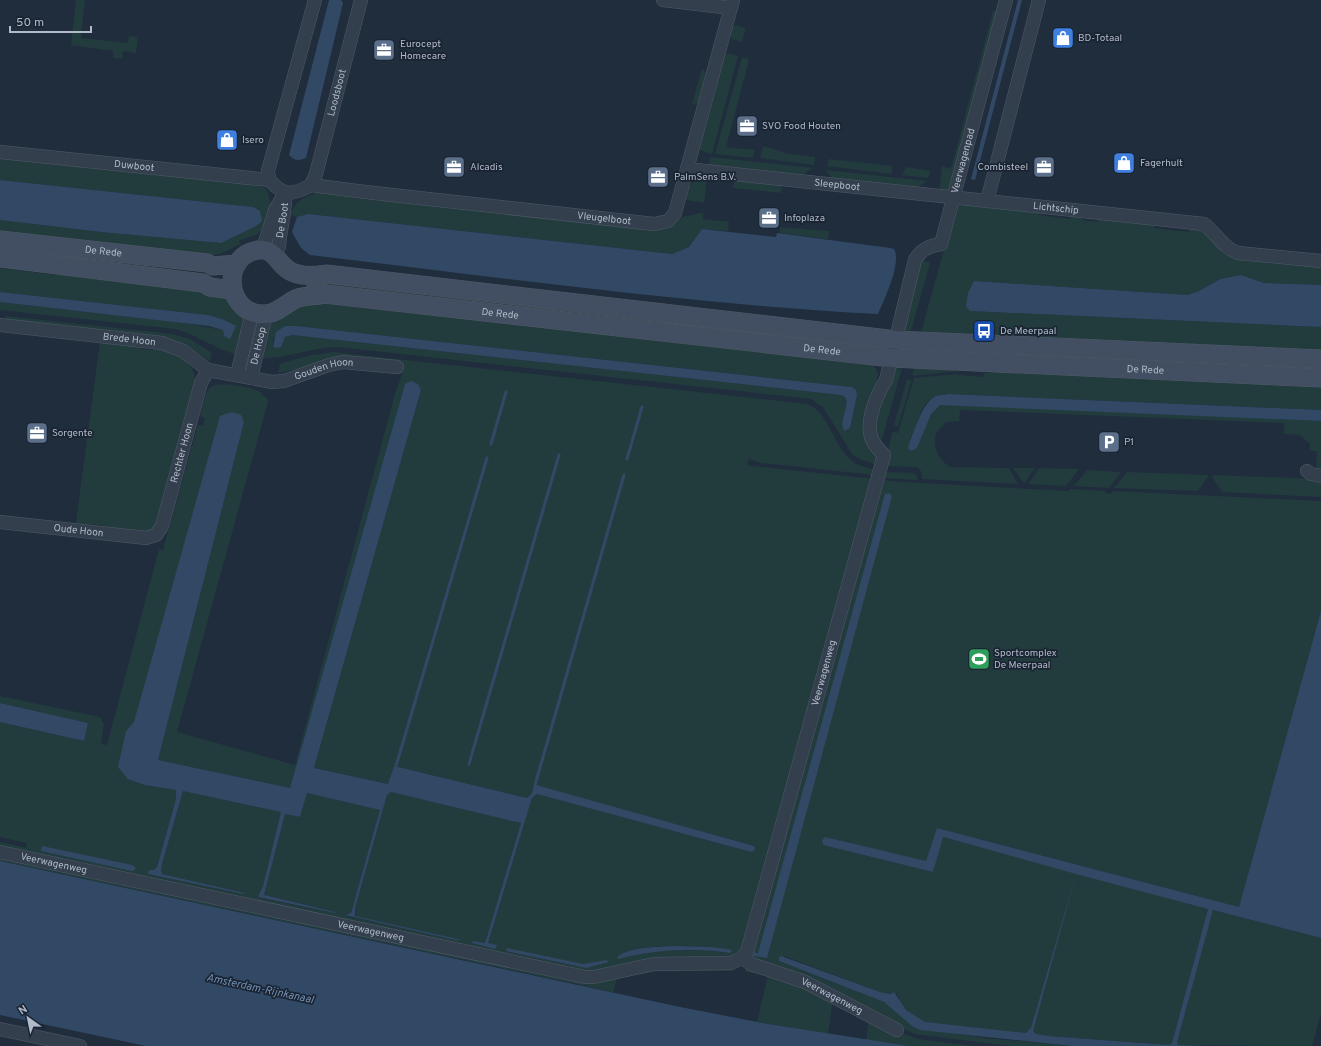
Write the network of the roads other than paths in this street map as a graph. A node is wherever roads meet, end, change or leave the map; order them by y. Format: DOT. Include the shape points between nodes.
graph roads {
  1 [pos="315,0"];
  2 [pos="361,0"];
  3 [pos="663,0"];
  4 [pos="1006,0"];
  5 [pos="1039,0"];
  6 [pos="732,4"];
  7 [pos="0,152"];
  8 [pos="687,168"];
  9 [pos="269,180"];
  10 [pos="311,184"];
  11 [pos="285,193"];
  12 [pos="954,198"];
  13 [pos="986,201"];
  14 [pos="0,240"];
  15 [pos="268,246"];
  16 [pos="0,258"];
  17 [pos="235,260"];
  18 [pos="1321,261"];
  19 [pos="292,269"];
  20 [pos="231,286"];
  21 [pos="290,296"];
  22 [pos="262,310"];
  23 [pos="0,325"];
  24 [pos="893,340"];
  25 [pos="888,358"];
  26 [pos="1321,359"];
  27 [pos="397,367"];
  28 [pos="208,370"];
  29 [pos="237,375"];
  30 [pos="251,378"];
  31 [pos="1321,378"];
  32 [pos="1307,471"];
  33 [pos="1321,476"];
  34 [pos="0,522"];
  35 [pos="156,535"];
  36 [pos="0,852"];
  37 [pos="742,958"];
  38 [pos="0,1029"];
  39 [pos="897,1030"];
  40 [pos="80,1046"];
  1 -- 9 [label="street" via="268,171"];
  2 -- 10 [label="street, Loodsboot" via="316,174"];
  3 -- 6 [label="street"];
  4 -- 12 [label="street, Veerwagenpad"];
  5 -- 13 [label="street"];
  6 -- 8 [label="street, Vleugelboot"];
  7 -- 9 [label="street, Duwboot"];
  8 -- 10 [label="street, Vleugelboot" via="675,213 668,221 654,224"];
  8 -- 12 [label="street, Sleepboot"];
  9 -- 11 [label="street, De Boot"];
  10 -- 11 [label="street, De Boot" via="299,192"];
  11 -- 15 [label="street, De Boot" via="286,210 280,236"];
  12 -- 13 [label="street, Sleepboot"];
  12 -- 24 [label="street, Veerwagenpad" via="941,244 927,248 917,257 903,306 902,319"];
  13 -- 18 [label="street, Lichtschip" via="1204,224 1227,249 1238,253"];
  14 -- 17 [label="main road, De Rede" via="207,262 213,266"];
  15 -- 17 [label="main road"];
  15 -- 19 [label="main road" via="288,270"];
  16 -- 20 [label="main road, De Rede" via="203,283 210,286"];
  17 -- 20 [label="main road"];
  19 -- 21 [label="main road"];
  19 -- 24 [label="main road, De Rede" via="313,276 326,274"];
  20 -- 22 [label="main road" via="237,301"];
  21 -- 22 [label="main road" via="275,311"];
  21 -- 25 [label="main road, De Rede" via="316,290 325,294"];
  22 -- 29 [label="street, De Hoop"];
  22 -- 30 [label="street, De Hoop"];
  23 -- 28 [label="street, Brede Hoon" via="162,343 183,351"];
  24 -- 25 [label="street, Veerwagenweg"];
  24 -- 26 [label="main road, De Rede"];
  25 -- 31 [label="main road, De Rede"];
  25 -- 37 [label="street, Veerwagenweg" via="879,379 880,389 869,427 871,439 884,455 747,952"];
  27 -- 30 [label="street, Gouden Hoon" via="343,362 277,382"];
  28 -- 29 [label="street, Brede Hoon"];
  28 -- 35 [label="street, Rechter Hoon" via="201,384 162,526"];
  29 -- 30 [label="street, Brede Hoon"];
  32 -- 33 [label="street"];
  34 -- 35 [label="street, Oude Hoon" via="146,538"];
  36 -- 37 [label="street, Veerwagenweg" via="585,977 654,964 731,963"];
  37 -- 39 [label="street, Veerwagenweg" via="751,964 804,982"];
  38 -- 40 [label="street"];
}
